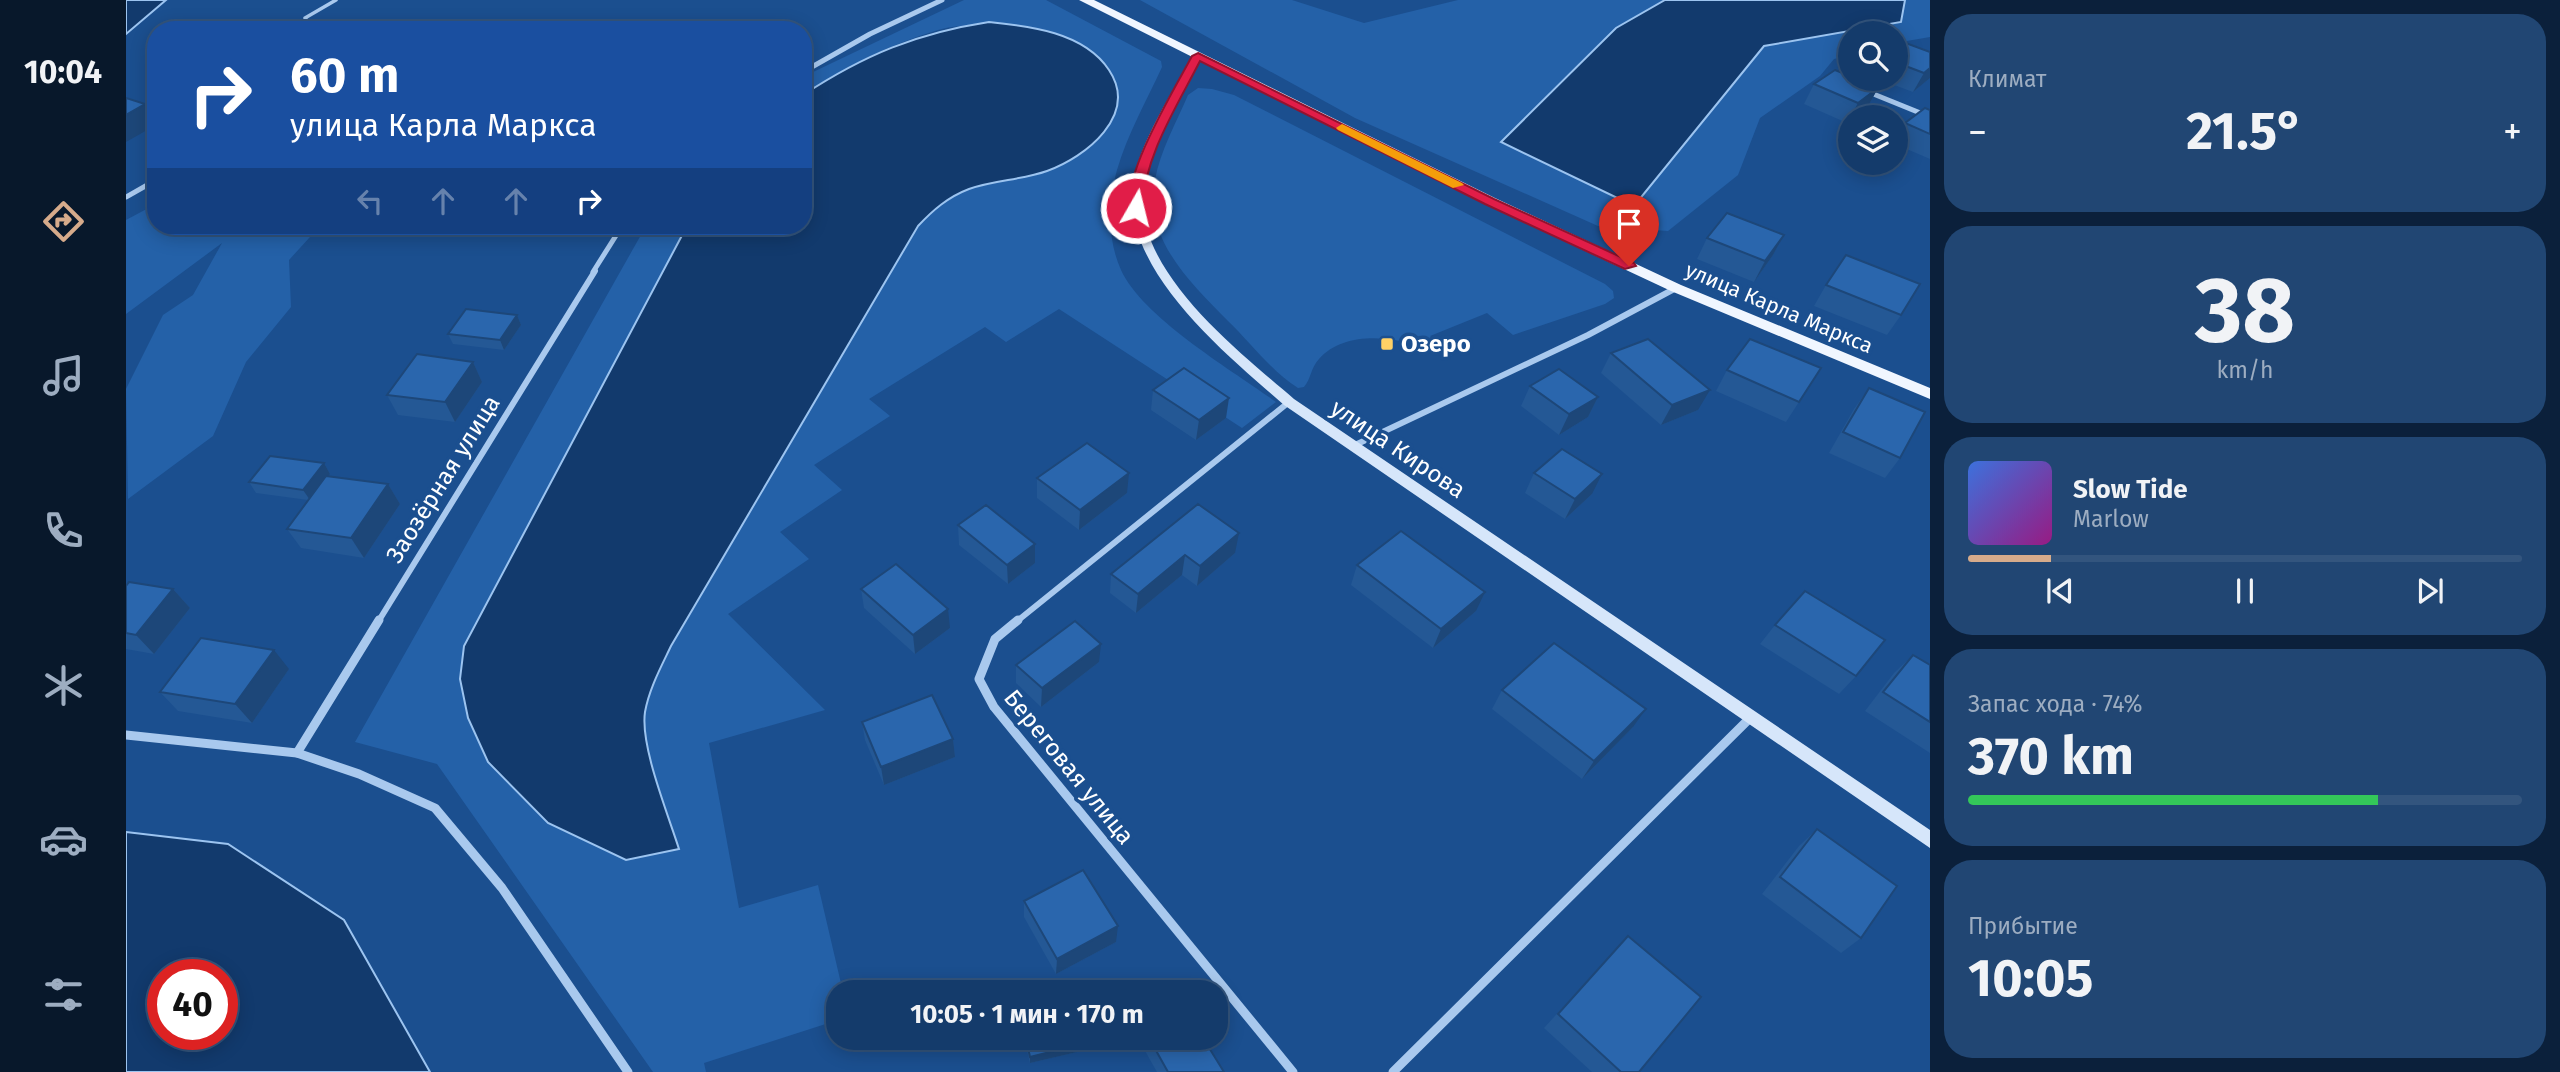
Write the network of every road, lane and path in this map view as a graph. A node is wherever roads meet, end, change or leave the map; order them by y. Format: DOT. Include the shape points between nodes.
graph roads {
  1 [pos="335,0"];
  2 [pos="942,0"];
  3 [pos="1085,0"];
  4 [pos="307,21"];
  5 [pos="1198,56"];
  6 [pos="812,67"];
  7 [pos="1865,91"];
  8 [pos="1930,117"];
  9 [pos="147,185"];
  10 [pos="126,197"];
  11 [pos="616,235"];
  12 [pos="1676,288"];
  13 [pos="1930,394"];
  14 [pos="1289,402"];
  15 [pos="1353,446"];
  16 [pos="1750,718"];
  17 [pos="126,735"];
  18 [pos="297,753"];
  19 [pos="1930,839"];
  20 [pos="628,1072"];
  21 [pos="1293,1072"];
  22 [pos="1392,1072"];
  1 -- 4 [label="lane"];
  2 -- 6 [label="street"];
  3 -- 5 [label="main road"];
  5 -- 12 [label="main road, улица Карла Маркса"];
  5 -- 14 [label="street, улица Кирова" via="1137,183 1136,208 1143,235 1184,302"];
  7 -- 8 [label="street"];
  9 -- 10 [label="street"];
  11 -- 18 [label="street, Заозёрная улица"];
  12 -- 13 [label="main road, улица Карла Маркса"];
  12 -- 15 [label="street" via="1588,335"];
  14 -- 15 [label="street, улица Кирова"];
  14 -- 21 [label="street, Береговая улица" via="995,639 979,679 994,707"];
  15 -- 16 [label="street, улица Кирова"];
  16 -- 19 [label="street, улица Кирова"];
  16 -- 22 [label="street"];
  17 -- 18 [label="street"];
  18 -- 20 [label="street" via="435,808 502,887"];
}
